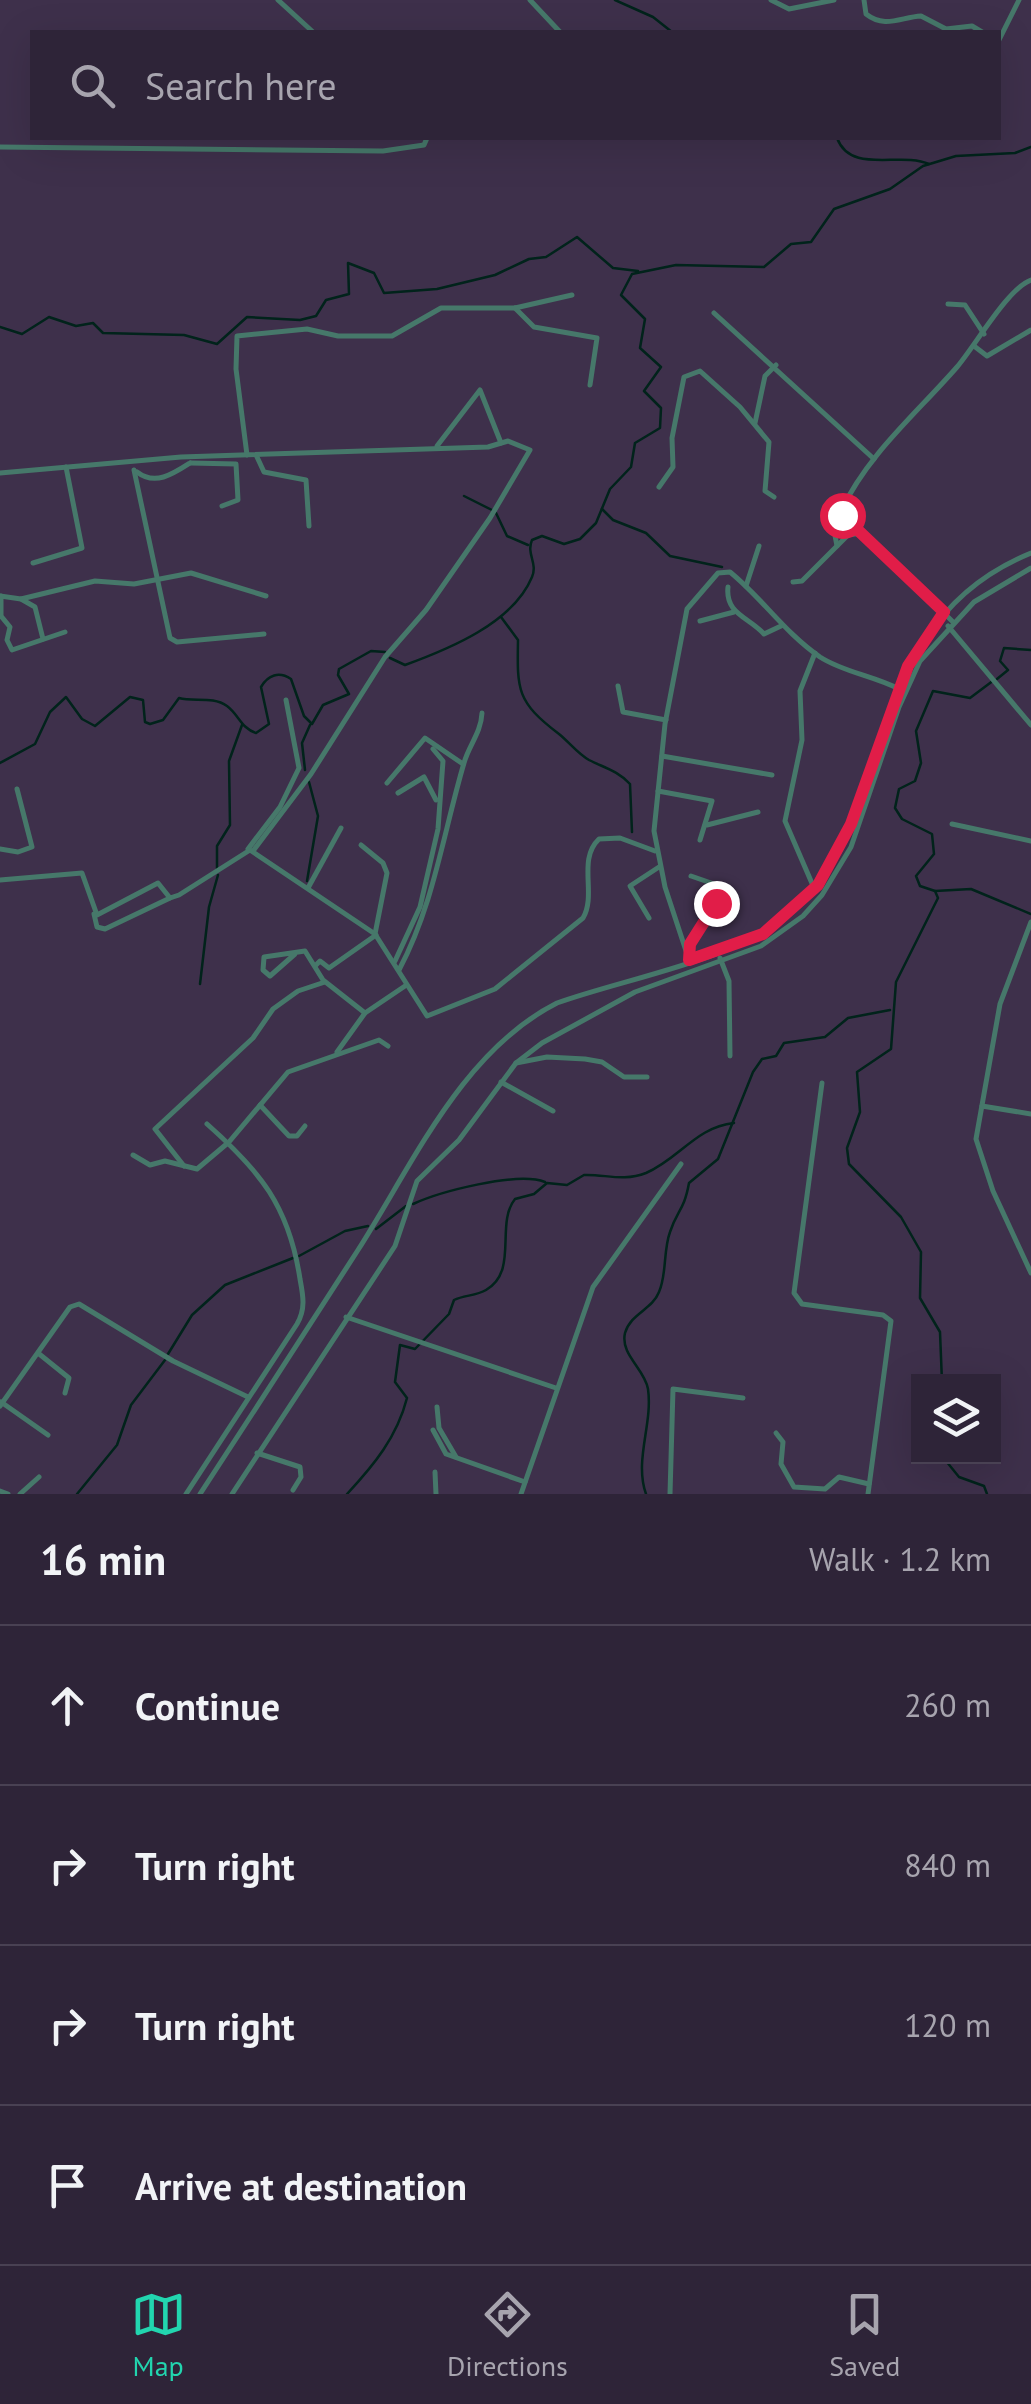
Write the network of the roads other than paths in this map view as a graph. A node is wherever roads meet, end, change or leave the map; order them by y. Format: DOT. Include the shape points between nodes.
graph roads {
  1 [pos="278,0"];
  2 [pos="530,0"];
  3 [pos="771,0"];
  4 [pos="834,0"];
  5 [pos="864,0"];
  6 [pos="1019,0"];
  7 [pos="311,30"];
  8 [pos="558,30"];
  9 [pos="979,30"];
  10 [pos="1001,36"];
  11 [pos="426,140"];
  12 [pos="0,146"];
  13 [pos="1031,280"];
  14 [pos="572,295"];
  15 [pos="948,304"];
  16 [pos="516,308"];
  17 [pos="714,312"];
  18 [pos="1031,330"];
  19 [pos="984,334"];
  20 [pos="974,346"];
  21 [pos="776,365"];
  22 [pos="590,384"];
  23 [pos="755,423"];
  24 [pos="501,443"];
  25 [pos="437,446"];
  26 [pos="247,455"];
  27 [pos="200,456"];
  28 [pos="257,457"];
  29 [pos="874,459"];
  30 [pos="191,462"];
  31 [pos="66,467"];
  32 [pos="134,467"];
  33 [pos="0,473"];
  34 [pos="659,487"];
  35 [pos="774,497"];
  36 [pos="222,506"];
  37 [pos="841,511"];
  38 [pos="309,526"];
  39 [pos="862,533"];
  40 [pos="759,546"];
  41 [pos="837,546"];
  42 [pos="1031,553"];
  43 [pos="32,562"];
  44 [pos="1031,568"];
  45 [pos="158,577"];
  46 [pos="793,582"];
  47 [pos="728,586"];
  48 [pos="746,586"];
  49 [pos="0,596"];
  50 [pos="266,596"];
  51 [pos="21,599"];
  52 [pos="734,612"];
  53 [pos="944,612"];
  54 [pos="700,620"];
  55 [pos="951,624"];
  56 [pos="781,626"];
  57 [pos="65,632"];
  58 [pos="264,634"];
  59 [pos="43,639"];
  60 [pos="815,653"];
  61 [pos="618,686"];
  62 [pos="899,689"];
  63 [pos="286,700"];
  64 [pos="482,713"];
  65 [pos="666,720"];
  66 [pos="1031,725"];
  67 [pos="433,749"];
  68 [pos="662,756"];
  69 [pos="463,764"];
  70 [pos="772,774"];
  71 [pos="387,783"];
  72 [pos="17,788"];
  73 [pos="658,791"];
  74 [pos="398,793"];
  75 [pos="438,802"];
  76 [pos="758,812"];
  77 [pos="952,824"];
  78 [pos="706,826"];
  79 [pos="341,828"];
  80 [pos="700,840"];
  81 [pos="1031,842"];
  82 [pos="360,845"];
  83 [pos="0,850"];
  84 [pos="250,851"];
  85 [pos="655,851"];
  86 [pos="660,866"];
  87 [pos="691,876"];
  88 [pos="0,880"];
  89 [pos="308,888"];
  90 [pos="814,890"];
  91 [pos="170,898"];
  92 [pos="94,914"];
  93 [pos="648,918"];
  94 [pos="1031,922"];
  95 [pos="375,934"];
  96 [pos="687,951"];
  97 [pos="295,954"];
  98 [pos="720,958"];
  99 [pos="689,960"];
  100 [pos="395,961"];
  101 [pos="314,966"];
  102 [pos="398,970"];
  103 [pos="325,982"];
  104 [pos="405,986"];
  105 [pos="365,1013"];
  106 [pos="388,1046"];
  107 [pos="534,1048"];
  108 [pos="335,1055"];
  109 [pos="730,1056"];
  110 [pos="536,1060"];
  111 [pos="516,1063"];
  112 [pos="648,1077"];
  113 [pos="501,1082"];
  114 [pos="822,1083"];
  115 [pos="260,1104"];
  116 [pos="982,1106"];
  117 [pos="553,1111"];
  118 [pos="1031,1114"];
  119 [pos="207,1124"];
  120 [pos="305,1126"];
  121 [pos="229,1142"];
  122 [pos="133,1154"];
  123 [pos="681,1164"];
  124 [pos="186,1168"];
  125 [pos="1031,1273"];
  126 [pos="346,1316"];
  127 [pos="38,1353"];
  128 [pos="556,1388"];
  129 [pos="65,1392"];
  130 [pos="248,1398"];
  131 [pos="743,1398"];
  132 [pos="1,1403"];
  133 [pos="437,1407"];
  134 [pos="433,1430"];
  135 [pos="776,1433"];
  136 [pos="48,1435"];
  137 [pos="258,1453"];
  138 [pos="458,1459"];
  139 [pos="434,1472"];
  140 [pos="39,1477"];
  141 [pos="525,1482"];
  142 [pos="869,1484"];
  143 [pos="293,1490"];
  144 [pos="0,1491"];
  145 [pos="8,1494"];
  146 [pos="20,1494"];
  147 [pos="186,1494"];
  148 [pos="200,1494"];
  149 [pos="232,1494"];
  150 [pos="436,1494"];
  151 [pos="521,1494"];
  152 [pos="670,1494"];
  153 [pos="868,1494"];
  1 -- 7 [label="street"];
  2 -- 8 [label="street"];
  3 -- 4 [label="street" via="789,10"];
  5 -- 9 [label="street" via="873,19 896,23 921,16 946,29"];
  6 -- 10 [label="street"];
  11 -- 12 [label="street" via="413,149 383,151"];
  13 -- 19 [label="street"];
  14 -- 16 [label="street"];
  15 -- 19 [label="street" via="965,305"];
  16 -- 22 [label="street" via="534,328 597,338"];
  16 -- 26 [label="street" via="441,308 392,336 307,329 238,336"];
  17 -- 21 [label="street"];
  18 -- 20 [label="street" via="985,356"];
  19 -- 20 [label="street"];
  20 -- 29 [label="street"];
  21 -- 23 [label="street" via="765,376"];
  21 -- 29 [label="street"];
  23 -- 34 [label="street" via="704,372 687,375 670,475"];
  23 -- 35 [label="street" via="768,442 765,491"];
  24 -- 25 [label="street"];
  24 -- 25 [label="street" via="480,390"];
  24 -- 84 [label="street" via="530,450"];
  25 -- 28 [label="street"];
  26 -- 27 [label="street"];
  26 -- 28 [label="street"];
  27 -- 30 [label="street"];
  27 -- 32 [label="street"];
  28 -- 38 [label="street" via="264,472 306,480"];
  29 -- 37 [label="street"];
  30 -- 32 [label="street" via="154,479"];
  30 -- 36 [label="street" via="236,464 238,500"];
  31 -- 32 [label="street"];
  31 -- 33 [label="street"];
  31 -- 43 [label="street" via="82,548"];
  32 -- 45 [label="street"];
  37 -- 39 [label="street"];
  37 -- 41 [label="street"];
  39 -- 41 [label="street"];
  39 -- 53 [label="street"];
  40 -- 48 [label="street"];
  41 -- 46 [label="street"];
  42 -- 53 [label="street" via="974,585"];
  44 -- 55 [label="street" via="995,586"];
  45 -- 50 [label="street" via="196,574"];
  45 -- 51 [label="street" via="134,584 95,582"];
  45 -- 58 [label="street" via="172,640"];
  47 -- 52 [label="street"];
  48 -- 56 [label="street"];
  48 -- 65 [label="street" via="720,571 690,602"];
  49 -- 51 [label="street"];
  49 -- 59 [label="street" via="11,649"];
  51 -- 59 [label="street" via="38,612"];
  52 -- 54 [label="street"];
  52 -- 56 [label="street" via="764,634"];
  53 -- 55 [label="street"];
  53 -- 62 [label="street"];
  55 -- 66 [label="street"];
  55 -- 98 [label="street" via="914,670 851,847 822,895 768,942"];
  56 -- 60 [label="street"];
  57 -- 59 [label="street"];
  60 -- 62 [label="street"];
  60 -- 90 [label="street" via="800,691 802,740 786,822"];
  61 -- 65 [label="street" via="623,712"];
  62 -- 90 [label="street" via="851,824"];
  63 -- 84 [label="street" via="299,768"];
  64 -- 69 [label="street"];
  65 -- 68 [label="street"];
  67 -- 75 [label="street" via="444,760"];
  68 -- 70 [label="street"];
  68 -- 73 [label="street"];
  69 -- 71 [label="street" via="424,738"];
  69 -- 102 [label="street" via="424,921"];
  72 -- 83 [label="street" via="32,846"];
  73 -- 78 [label="street" via="712,801"];
  73 -- 85 [label="street"];
  74 -- 75 [label="street" via="424,777"];
  75 -- 100 [label="street" via="420,907"];
  76 -- 78 [label="street"];
  77 -- 81 [label="street"];
  78 -- 80 [label="street"];
  79 -- 89 [label="street"];
  82 -- 95 [label="street" via="386,873"];
  84 -- 89 [label="street"];
  84 -- 91 [label="street"];
  85 -- 86 [label="street"];
  85 -- 104 [label="street" via="612,837 594,842 586,914 488,993 427,1016"];
  86 -- 93 [label="street" via="630,886"];
  86 -- 96 [label="street"];
  87 -- 96 [label="street" via="720,892"];
  88 -- 92 [label="street" via="79,872"];
  89 -- 95 [label="street"];
  90 -- 99 [label="street" via="763,934"];
  91 -- 92 [label="street" via="158,883"];
  91 -- 92 [label="street" via="105,929 97,927"];
  94 -- 116 [label="street" via="1000,1004"];
  95 -- 100 [label="street"];
  95 -- 101 [label="street" via="329,968 320,961"];
  96 -- 99 [label="street"];
  97 -- 97 [label="street" via="270,976 263,970 264,956"];
  97 -- 101 [label="street" via="305,951"];
  98 -- 107 [label="street" via="635,992"];
  98 -- 109 [label="street" via="729,980"];
  99 -- 148 [label="street" via="557,1003 494,1046"];
  100 -- 102 [label="street"];
  101 -- 103 [label="street"];
  102 -- 104 [label="street"];
  103 -- 105 [label="street"];
  103 -- 124 [label="street" via="272,1008 253,1038 155,1129"];
  104 -- 105 [label="street"];
  105 -- 108 [label="street"];
  106 -- 108 [label="street" via="379,1040"];
  107 -- 110 [label="street"];
  107 -- 111 [label="street"];
  108 -- 115 [label="street" via="288,1072"];
  110 -- 111 [label="street"];
  110 -- 112 [label="street" via="599,1061 624,1078"];
  111 -- 113 [label="street"];
  113 -- 117 [label="street"];
  113 -- 126 [label="street" via="460,1140 417,1180 402,1234"];
  114 -- 142 [label="street" via="794,1294 802,1304 891,1321"];
  115 -- 120 [label="street" via="289,1136"];
  115 -- 121 [label="street"];
  116 -- 118 [label="street"];
  116 -- 125 [label="street" via="977,1145"];
  119 -- 121 [label="street"];
  121 -- 124 [label="street" via="202,1166"];
  121 -- 130 [label="street" via="288,1222 303,1300 298,1324"];
  122 -- 124 [label="street" via="150,1165 166,1161"];
  123 -- 128 [label="street" via="593,1287"];
  126 -- 128 [label="street"];
  126 -- 137 [label="street"];
  127 -- 129 [label="street" via="69,1378"];
  127 -- 130 [label="street" via="70,1306 79,1304"];
  127 -- 132 [label="street"];
  128 -- 141 [label="street"];
  130 -- 147 [label="street"];
  131 -- 152 [label="street" via="673,1389"];
  132 -- 136 [label="street"];
  133 -- 138 [label="street" via="439,1428"];
  134 -- 138 [label="street" via="440,1449"];
  135 -- 142 [label="street" via="794,1487 825,1489 838,1477"];
  137 -- 143 [label="street" via="300,1467"];
  137 -- 149 [label="street"];
  138 -- 141 [label="street"];
  139 -- 150 [label="street"];
  140 -- 146 [label="street"];
  141 -- 151 [label="street"];
  142 -- 153 [label="street"];
  144 -- 145 [label="street"];
}
